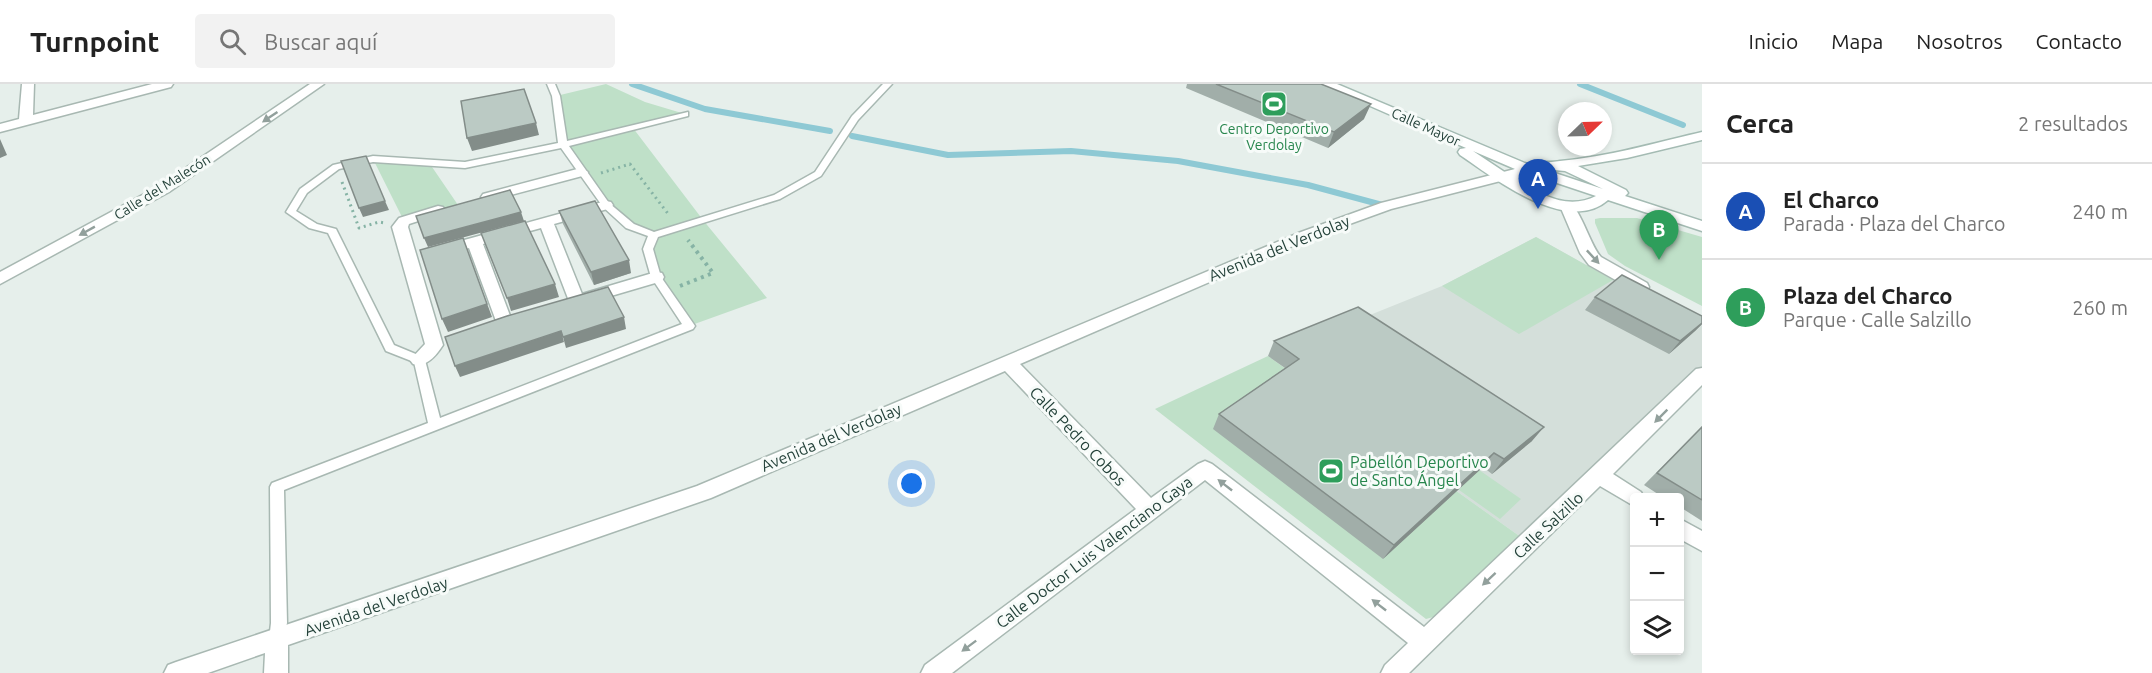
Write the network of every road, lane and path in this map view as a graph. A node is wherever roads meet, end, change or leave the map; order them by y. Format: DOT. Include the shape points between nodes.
graph roads {
  1 [pos="28,84"];
  2 [pos="167,84"];
  3 [pos="318,84"];
  4 [pos="551,84"];
  5 [pos="888,84"];
  6 [pos="1326,84"];
  7 [pos="685,114"];
  8 [pos="26,120"];
  9 [pos="0,128"];
  10 [pos="1431,129"];
  11 [pos="1702,136"];
  12 [pos="563,145"];
  13 [pos="1627,154"];
  14 [pos="1557,165"];
  15 [pos="336,167"];
  16 [pos="1523,170"];
  17 [pos="581,172"];
  18 [pos="1501,177"];
  19 [pos="1479,184"];
  20 [pos="1608,191"];
  21 [pos="1527,193"];
  22 [pos="606,205"];
  23 [pos="1567,206"];
  24 [pos="546,222"];
  25 [pos="1702,226"];
  26 [pos="359,228"];
  27 [pos="654,234"];
  28 [pos="475,243"];
  29 [pos="410,258"];
  30 [pos="656,277"];
  31 [pos="0,279"];
  32 [pos="1660,298"];
  33 [pos="578,301"];
  34 [pos="556,307"];
  35 [pos="525,316"];
  36 [pos="504,321"];
  37 [pos="484,328"];
  38 [pos="454,338"];
  39 [pos="434,345"];
  40 [pos="419,360"];
  41 [pos="1007,362"];
  42 [pos="1702,374"];
  43 [pos="435,425"];
  44 [pos="1601,476"];
  45 [pos="1630,495"];
  46 [pos="1149,510"];
  47 [pos="1684,531"];
  48 [pos="1702,542"];
  49 [pos="277,640"];
  50 [pos="1425,642"];
  51 [pos="176,673"];
  52 [pos="276,673"];
  53 [pos="933,673"];
  54 [pos="1393,673"];
  1 -- 8 [label="street"];
  2 -- 8 [label="street"];
  3 -- 31 [label="street, Calle del Malecón, one-way" via="164,189"];
  4 -- 12 [label="lane"];
  5 -- 27 [label="lane" via="855,118 818,174 777,198"];
  6 -- 10 [label="street, Calle Mayor"];
  7 -- 12 [label="lane"];
  8 -- 9 [label="street"];
  10 -- 16 [label="street, Calle Mayor"];
  10 -- 18 [label="street"];
  11 -- 13 [label="street, Avenida del Verdolay"];
  12 -- 15 [label="lane" via="465,165 373,159"];
  12 -- 17 [label="lane"];
  13 -- 14 [label="street, Avenida del Verdolay"];
  13 -- 20 [label="street" via="1607,165 1604,177"];
  14 -- 16 [label="street, Avenida del Verdolay"];
  14 -- 20 [label="street" via="1591,175"];
  15 -- 26 [label="path"];
  15 -- 40 [label="lane" via="303,191 291,212 312,226 332,231 390,348"];
  16 -- 18 [label="street, Avenida del Verdolay"];
  16 -- 20 [label="street, Calle Mayor"];
  16 -- 21 [label="street" via="1514,180"];
  17 -- 22 [label="lane"];
  17 -- 29 [label="street" via="404,221 400,227"];
  18 -- 19 [label="street, Avenida del Verdolay"];
  18 -- 21 [label="street"];
  19 -- 21 [label="street, Avenida del Verdolay"];
  19 -- 41 [label="street, Avenida del Verdolay" via="1386,206 1306,235"];
  20 -- 23 [label="street" via="1586,205"];
  20 -- 25 [label="street"];
  21 -- 23 [label="street"];
  22 -- 24 [label="street"];
  22 -- 27 [label="lane" via="630,226"];
  23 -- 32 [label="street, one-way" via="1595,261"];
  24 -- 28 [label="street"];
  24 -- 33 [label="street"];
  27 -- 30 [label="lane" via="648,249"];
  28 -- 29 [label="street"];
  28 -- 36 [label="street"];
  29 -- 39 [label="street"];
  30 -- 33 [label="street"];
  30 -- 43 [label="lane" via="688,326"];
  33 -- 34 [label="street"];
  35 -- 36 [label="street"];
  36 -- 37 [label="street"];
  38 -- 39 [label="street"];
  39 -- 40 [label="street"];
  40 -- 43 [label="lane"];
  41 -- 46 [label="street, Calle Pedro Cobos"];
  41 -- 49 [label="street, Avenida del Verdolay" via="704,492"];
  42 -- 44 [label="street, Calle Salzillo, one-way"];
  43 -- 49 [label="lane" via="277,487"];
  44 -- 45 [label="street"];
  44 -- 50 [label="street, Calle Salzillo, one-way"];
  50 -- 46 [label="street, Calle Doctor Luis Valenciano Gaya, one-way" via="1205,469"];
  46 -- 53 [label="street, Calle Doctor Luis Valenciano Gaya, one-way"];
  47 -- 48 [label="street"];
  49 -- 51 [label="street, Avenida del Verdolay"];
  49 -- 52 [label="street"];
  50 -- 54 [label="street, Calle Salzillo"];
}
